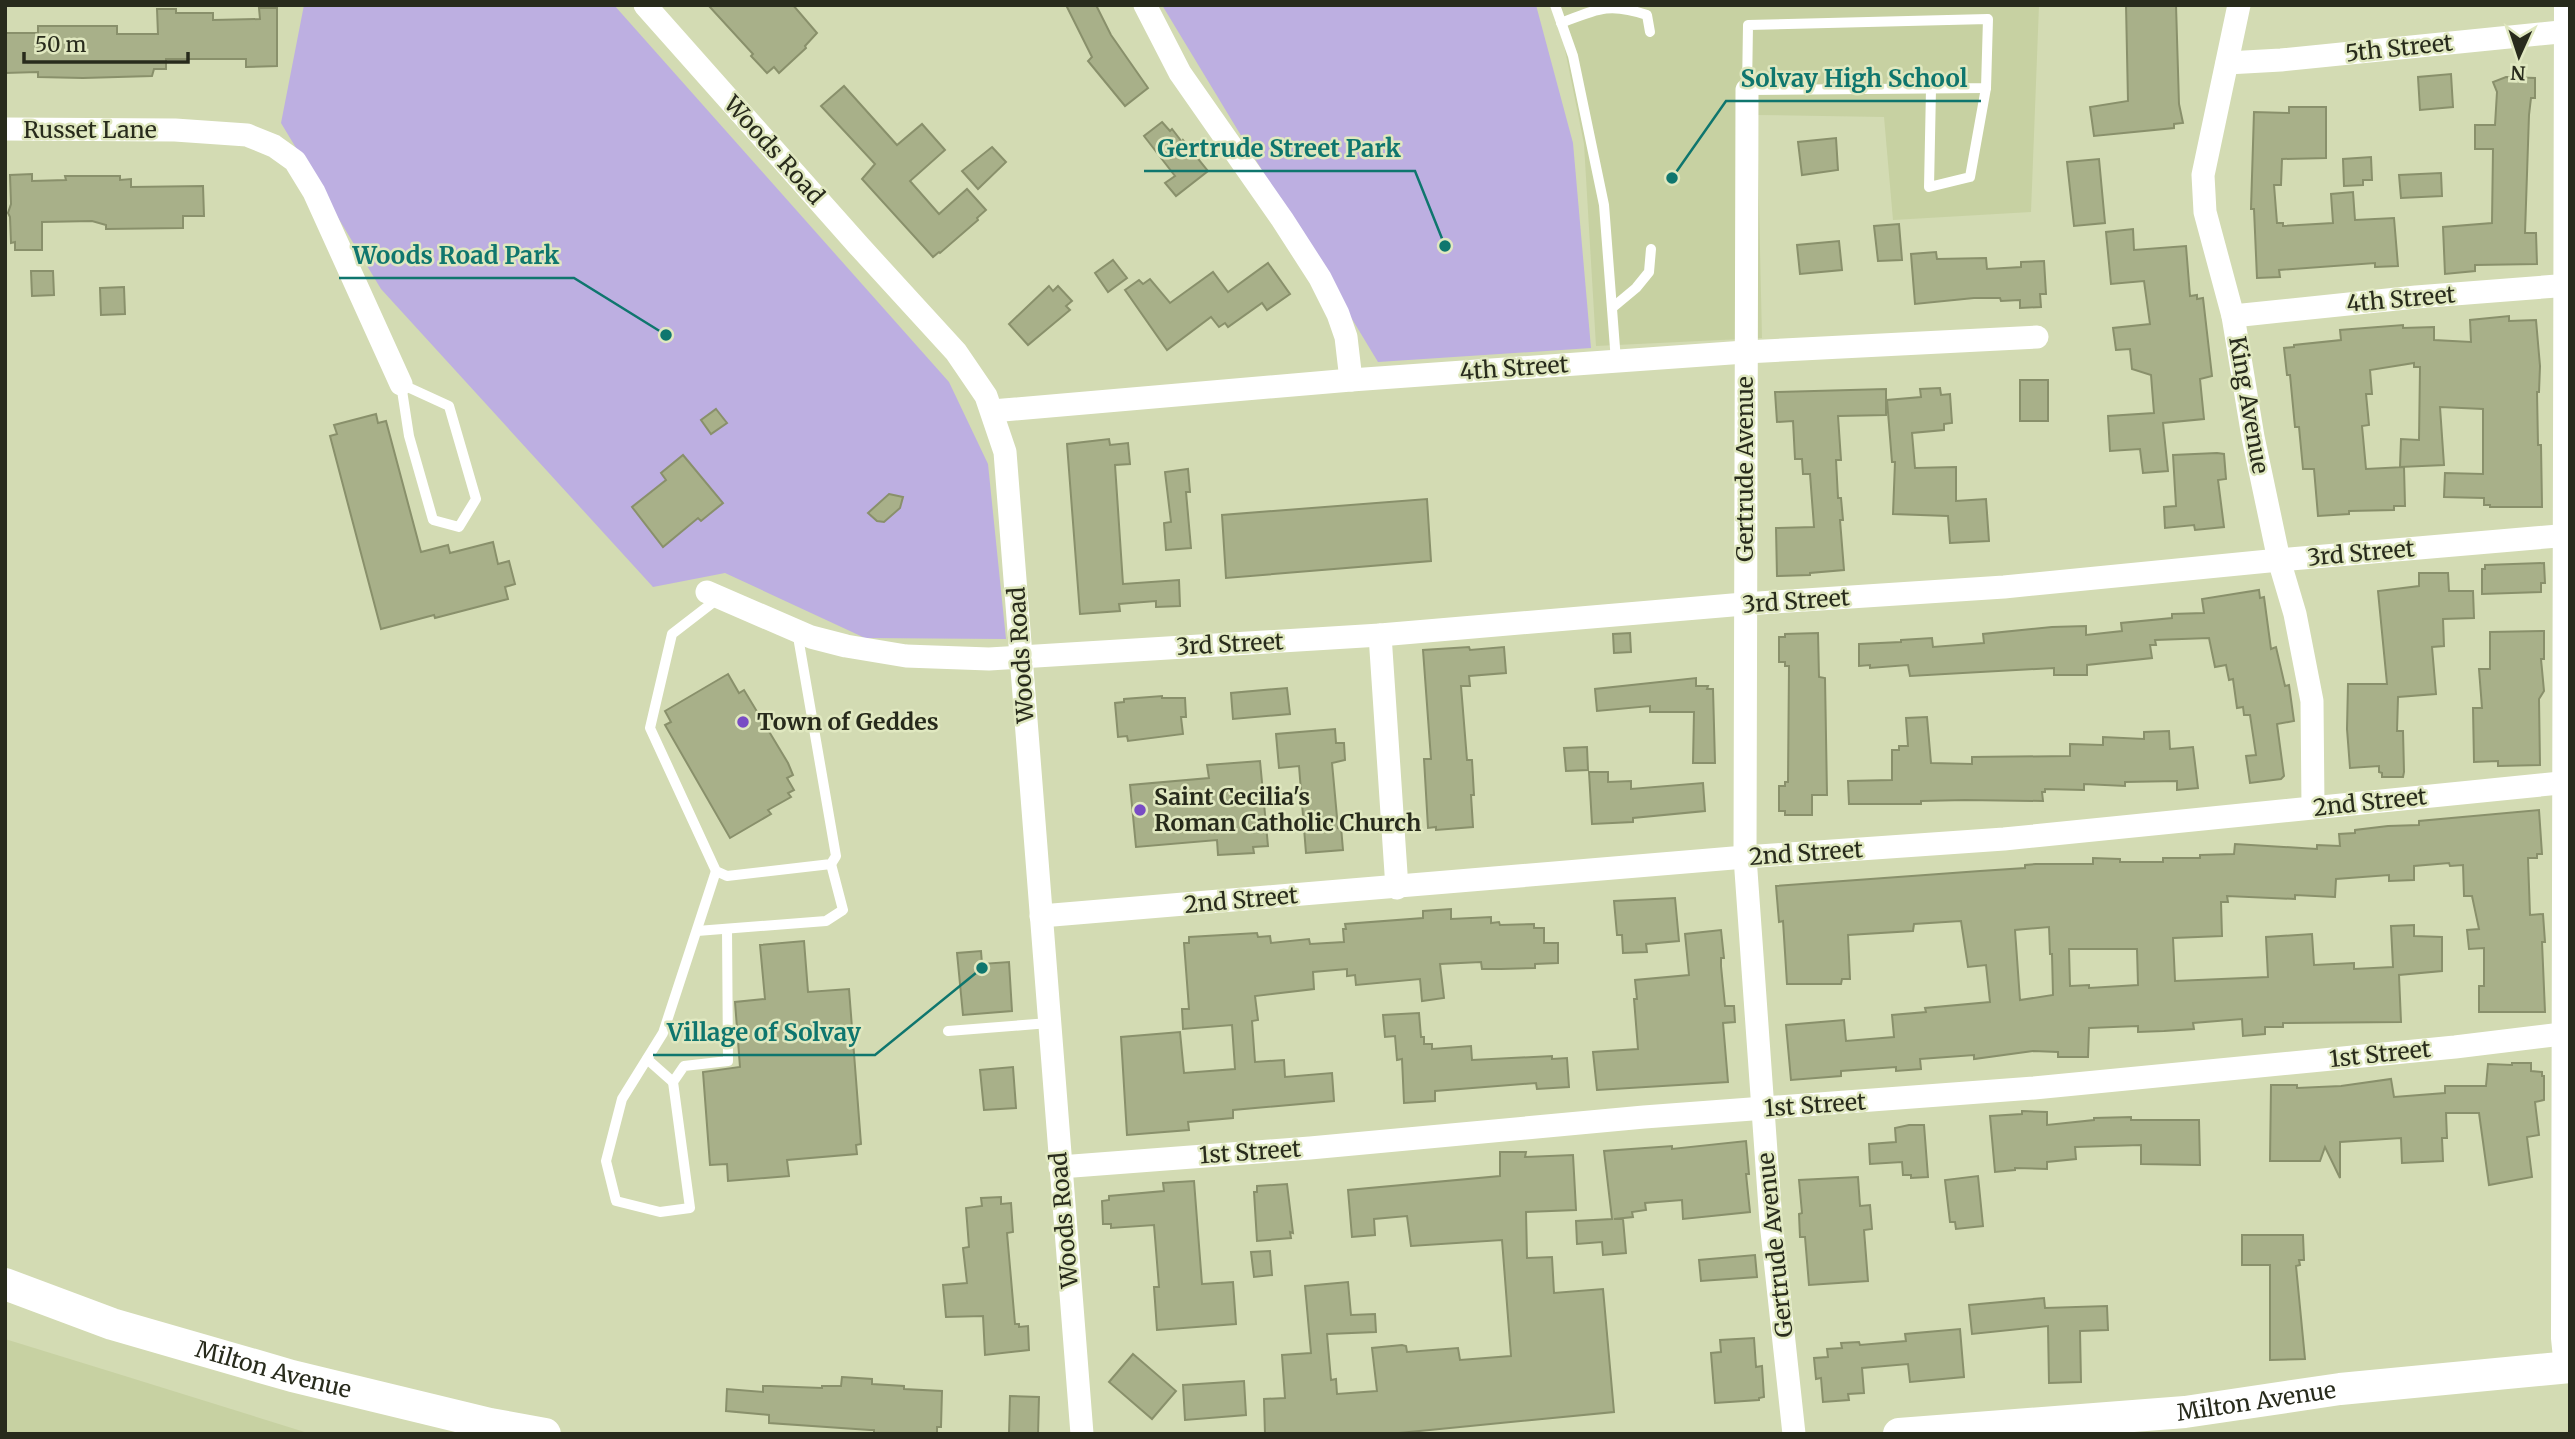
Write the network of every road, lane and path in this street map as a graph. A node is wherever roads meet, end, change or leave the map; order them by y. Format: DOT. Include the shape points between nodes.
graph roads {
  1 [pos="645,5"];
  2 [pos="1145,5"];
  3 [pos="1555,5"];
  4 [pos="2239,5"];
  5 [pos="1561,23"];
  6 [pos="2568,23"];
  7 [pos="1650,32"];
  8 [pos="2227,63"];
  9 [pos="1986,88"];
  10 [pos="1931,89"];
  11 [pos="1747,90"];
  12 [pos="5,129"];
  13 [pos="1651,249"];
  14 [pos="2568,285"];
  15 [pos="1612,308"];
  16 [pos="2233,316"];
  17 [pos="2036,337"];
  18 [pos="1745,352"];
  19 [pos="1616,361"];
  20 [pos="1351,380"];
  21 [pos="401,384"];
  22 [pos="992,411"];
  23 [pos="2568,535"];
  24 [pos="2278,559"];
  25 [pos="714,595"];
  26 [pos="1744,604"];
  27 [pos="797,631"];
  28 [pos="1380,635"];
  29 [pos="1021,656"];
  30 [pos="2567,783"];
  31 [pos="2313,807"];
  32 [pos="1745,857"];
  33 [pos="831,864"];
  34 [pos="716,872"];
  35 [pos="1397,888"];
  36 [pos="1041,916"];
  37 [pos="727,929"];
  38 [pos="697,932"];
  39 [pos="1049,1023"];
  40 [pos="948,1031"];
  41 [pos="2567,1033"];
  42 [pos="647,1059"];
  43 [pos="673,1082"];
  44 [pos="1762,1110"];
  45 [pos="1060,1167"];
  46 [pos="5,1284"];
  47 [pos="2569,1367"];
  48 [pos="2023,1429"];
  49 [pos="545,1434"];
  50 [pos="1082,1434"];
  51 [pos="1794,1434"];
  52 [pos="1899,1434"];
  1 -- 22 [label="street, Woods Road" via="956,352"];
  2 -- 20 [label="street" via="1181,73 1320,278 1346,337"];
  3 -- 5 [label="lane"];
  4 -- 8 [label="street, King Avenue"];
  5 -- 7 [label="lane" via="1603,7 1628,8 1647,15"];
  5 -- 15 [label="lane" via="1573,56 1604,205"];
  6 -- 8 [label="street, 5th Street"];
  6 -- 14 [label="street"];
  8 -- 16 [label="street, King Avenue" via="2203,175 2205,212"];
  9 -- 10 [label="lane"];
  9 -- 10 [label="lane" via="1970,177 1929,187"];
  9 -- 11 [label="lane" via="1987,19 1748,25"];
  10 -- 11 [label="lane"];
  11 -- 18 [label="street, Gertrude Avenue"];
  12 -- 21 [label="street, Russet Lane" via="174,130 247,135 274,146 295,161 314,192"];
  13 -- 15 [label="lane" via="1649,272"];
  14 -- 16 [label="street, 4th Street"];
  14 -- 23 [label="street"];
  15 -- 19 [label="lane"];
  16 -- 24 [label="street, King Avenue"];
  17 -- 18 [label="street, 4th Street"];
  18 -- 19 [label="street, 4th Street"];
  18 -- 26 [label="street, Gertrude Avenue"];
  19 -- 20 [label="street, 4th Street"];
  20 -- 22 [label="street, 4th Street"];
  21 -- 21 [label="lane" via="409,436 433,520 458,527 476,499 449,405"];
  22 -- 29 [label="street, Woods Road" via="1005,452"];
  23 -- 24 [label="street, 3rd Street"];
  23 -- 30 [label="street"];
  24 -- 26 [label="street, 3rd Street" via="2004,587"];
  24 -- 31 [label="street, King Avenue" via="2295,614 2312,701"];
  25 -- 27 [label="street, 3rd Street"];
  25 -- 34 [label="lane" via="672,634 650,728"];
  26 -- 28 [label="street, 3rd Street"];
  26 -- 32 [label="street, Gertrude Avenue"];
  27 -- 29 [label="street, 3rd Street" via="846,646 906,656"];
  27 -- 33 [label="lane" via="836,856"];
  28 -- 29 [label="street, 3rd Street"];
  28 -- 35 [label="street"];
  29 -- 36 [label="street, Woods Road"];
  30 -- 31 [label="street, 2nd Street"];
  30 -- 41 [label="street"];
  31 -- 32 [label="street, 2nd Street" via="2004,839"];
  32 -- 35 [label="street, 2nd Street"];
  32 -- 44 [label="street, Gertrude Avenue"];
  33 -- 34 [label="lane" via="727,876"];
  33 -- 37 [label="lane" via="843,910 826,921"];
  34 -- 38 [label="lane"];
  35 -- 36 [label="street, 2nd Street"];
  36 -- 39 [label="street, Woods Road"];
  37 -- 38 [label="lane"];
  37 -- 43 [label="lane" via="728,1061 684,1066"];
  38 -- 42 [label="lane" via="663,1033"];
  39 -- 40 [label="lane"];
  39 -- 45 [label="street, Woods Road"];
  41 -- 44 [label="street, 1st Street" via="2047,1087"];
  41 -- 47 [label="street" via="2565,1338"];
  42 -- 43 [label="lane"];
  42 -- 43 [label="lane" via="622,1099 606,1161 616,1201 660,1213 690,1208"];
  44 -- 45 [label="street, 1st Street"];
  44 -- 51 [label="street, Gertrude Avenue"];
  45 -- 50 [label="street, Woods Road"];
  46 -- 49 [label="main road, Milton Avenue" via="112,1324 292,1376"];
  47 -- 48 [label="main road, Milton Avenue"];
  48 -- 52 [label="main road, Milton Avenue"];
}
